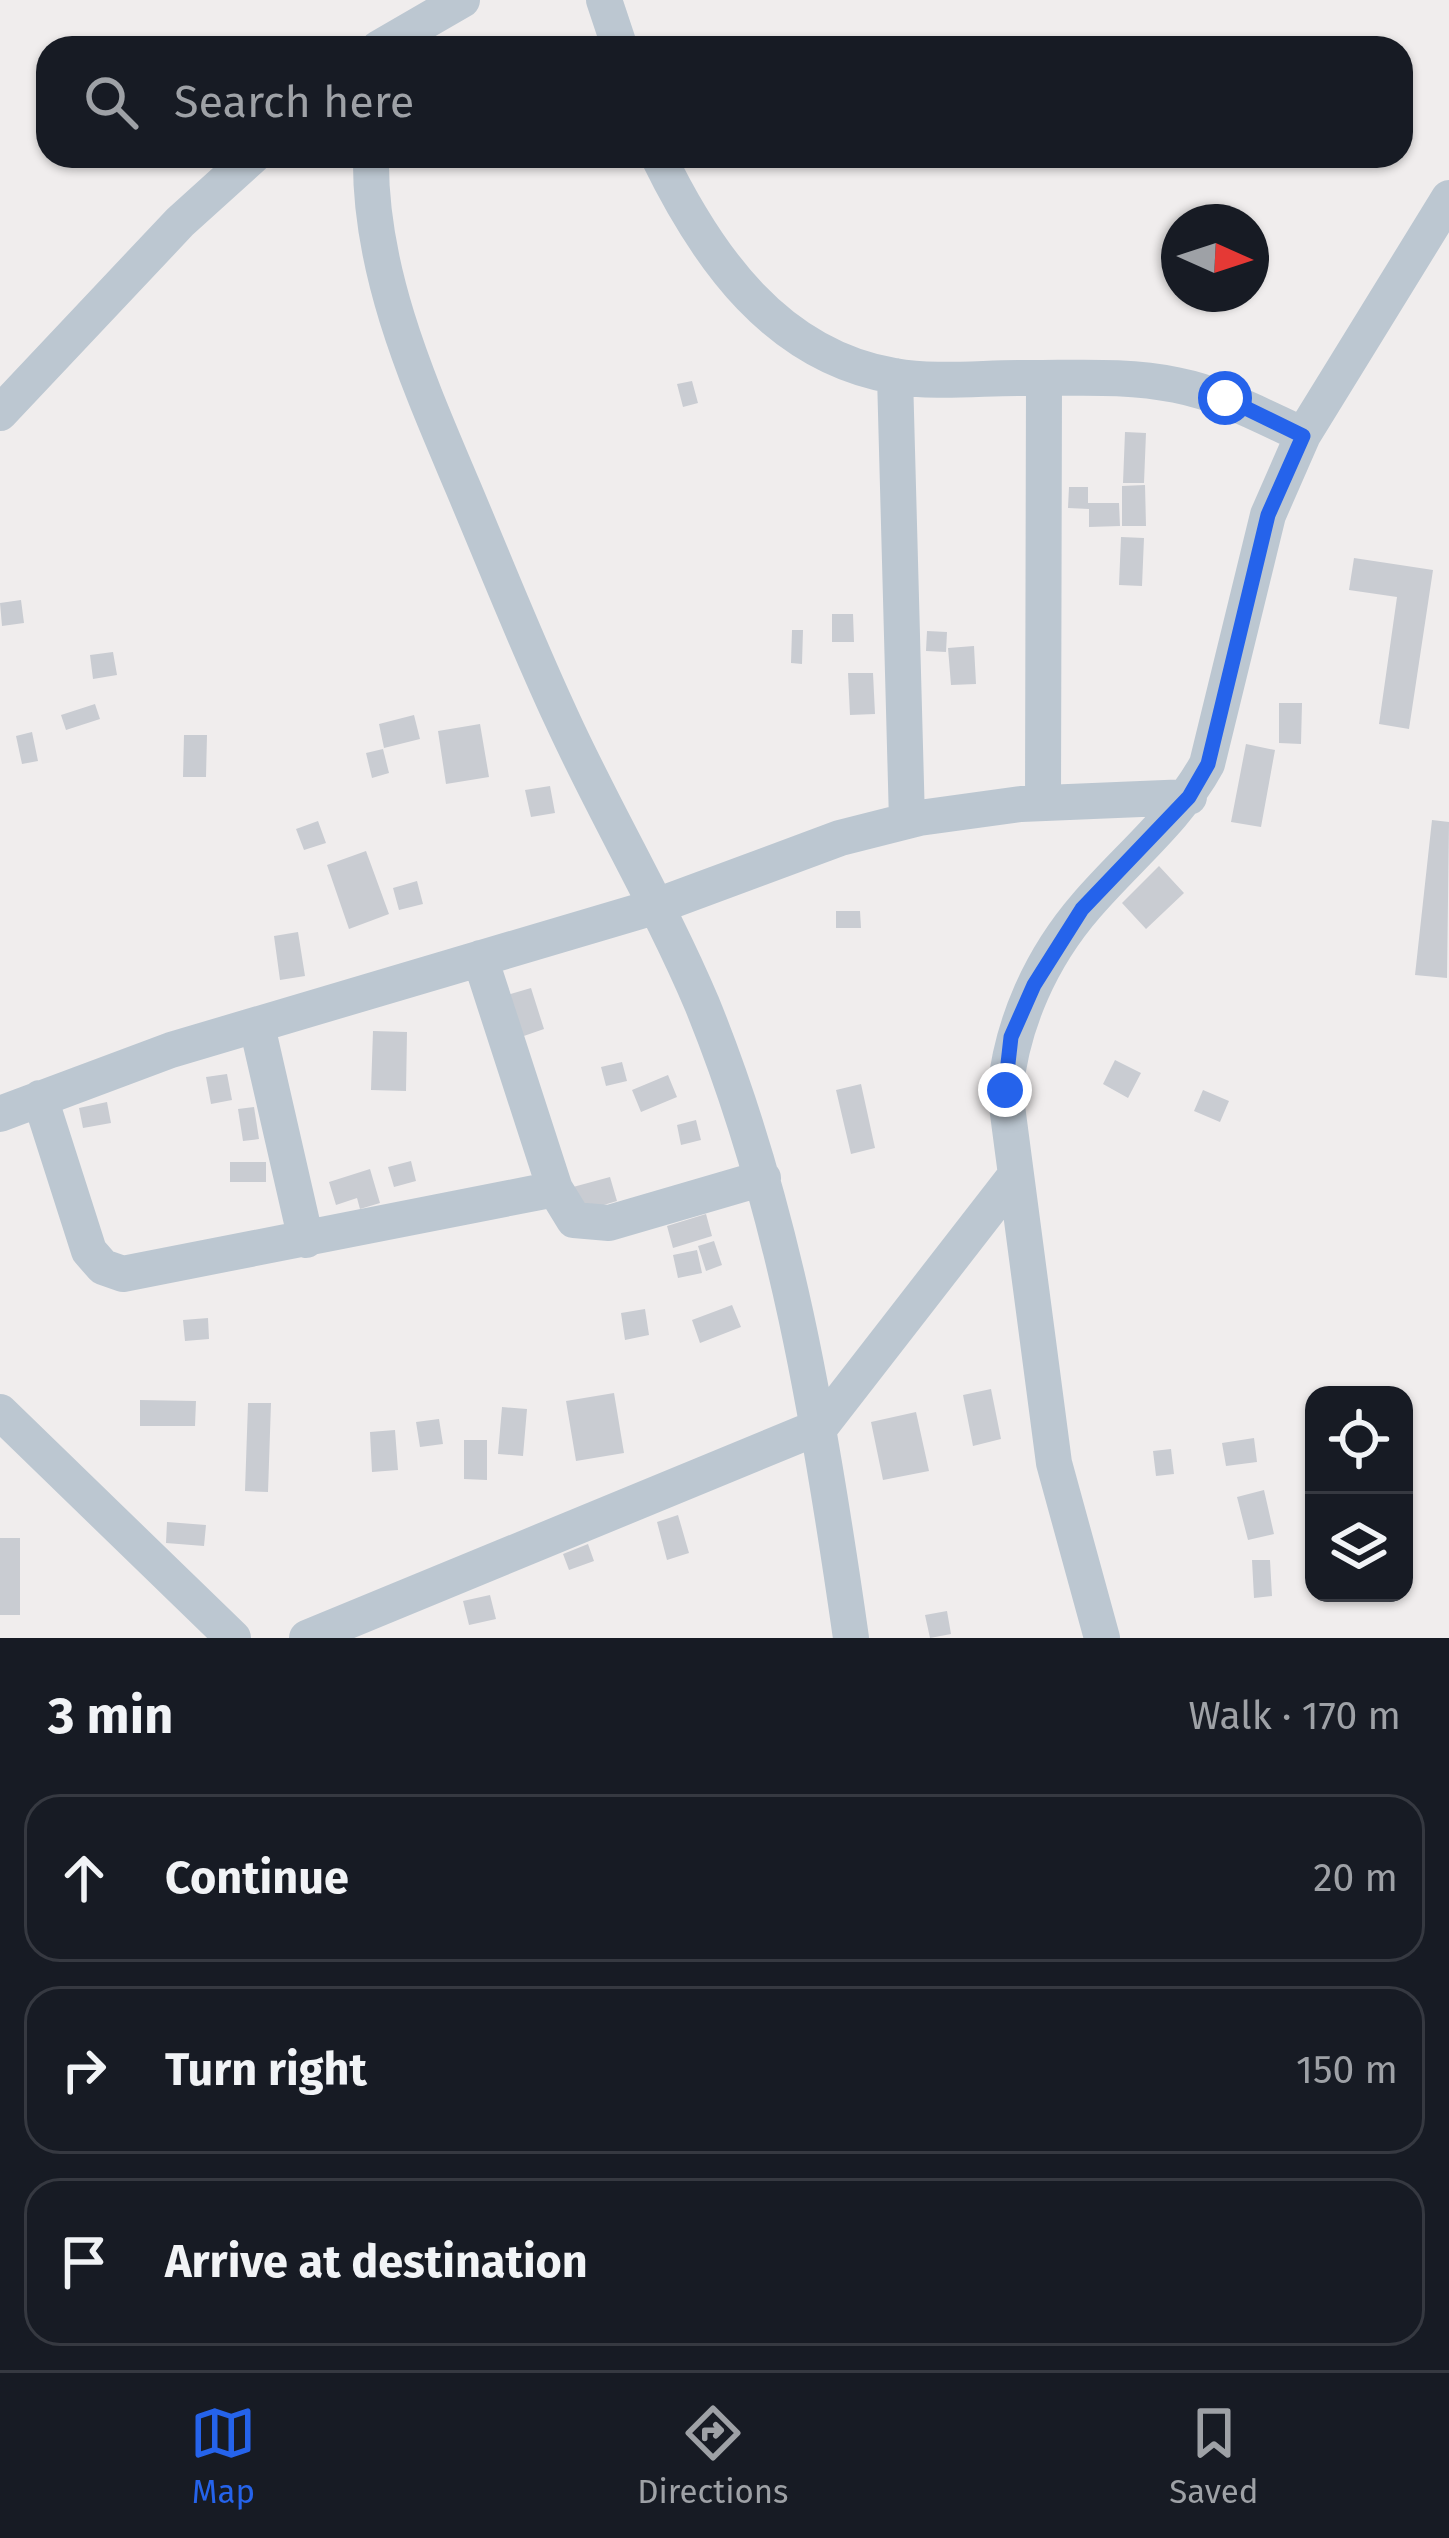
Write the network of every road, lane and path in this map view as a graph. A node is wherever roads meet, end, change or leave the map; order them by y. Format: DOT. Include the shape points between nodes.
graph roads {
  1 [pos="463,0"];
  2 [pos="604,0"];
  3 [pos="401,36"];
  4 [pos="616,36"];
  5 [pos="240,168"];
  6 [pos="371,168"];
  7 [pos="664,168"];
  8 [pos="1449,198"];
  9 [pos="895,376"];
  10 [pos="1044,378"];
  11 [pos="0,413"];
  12 [pos="1303,436"];
  13 [pos="1189,797"];
  14 [pos="1043,803"];
  15 [pos="907,821"];
  16 [pos="654,907"];
  17 [pos="480,958"];
  18 [pos="257,1026"];
  19 [pos="40,1098"];
  20 [pos="0,1114"];
  21 [pos="1015,1176"];
  22 [pos="763,1178"];
  23 [pos="555,1189"];
  24 [pos="306,1240"];
  25 [pos="0,1412"];
  26 [pos="821,1426"];
  27 [pos="314,1637"];
  28 [pos="233,1638"];
  29 [pos="850,1638"];
  30 [pos="1102,1638"];
  1 -- 3 [label="street"];
  2 -- 4 [label="street"];
  5 -- 11 [label="street"];
  6 -- 16 [label="street" via="394,314 562,719"];
  7 -- 9 [label="street" via="690,222 742,292 813,351"];
  8 -- 12 [label="street"];
  9 -- 10 [label="street"];
  9 -- 15 [label="street"];
  10 -- 12 [label="street" via="1178,385"];
  10 -- 14 [label="street"];
  12 -- 13 [label="street" via="1268,515 1220,728"];
  13 -- 14 [label="street"];
  13 -- 21 [label="street" via="1082,909 1034,985 1011,1037 1005,1090"];
  14 -- 15 [label="street"];
  15 -- 16 [label="street" via="751,867"];
  16 -- 17 [label="street"];
  16 -- 22 [label="street" via="700,1000"];
  17 -- 18 [label="street"];
  17 -- 23 [label="street"];
  18 -- 19 [label="street"];
  18 -- 24 [label="street"];
  19 -- 20 [label="street"];
  19 -- 24 [label="street" via="89,1251 104,1267 147,1272"];
  21 -- 26 [label="street"];
  21 -- 30 [label="street" via="1054,1463"];
  22 -- 23 [label="street" via="591,1226 574,1220"];
  22 -- 26 [label="street"];
  23 -- 24 [label="street"];
  25 -- 28 [label="street"];
  26 -- 27 [label="street"];
  26 -- 29 [label="street"];
}
